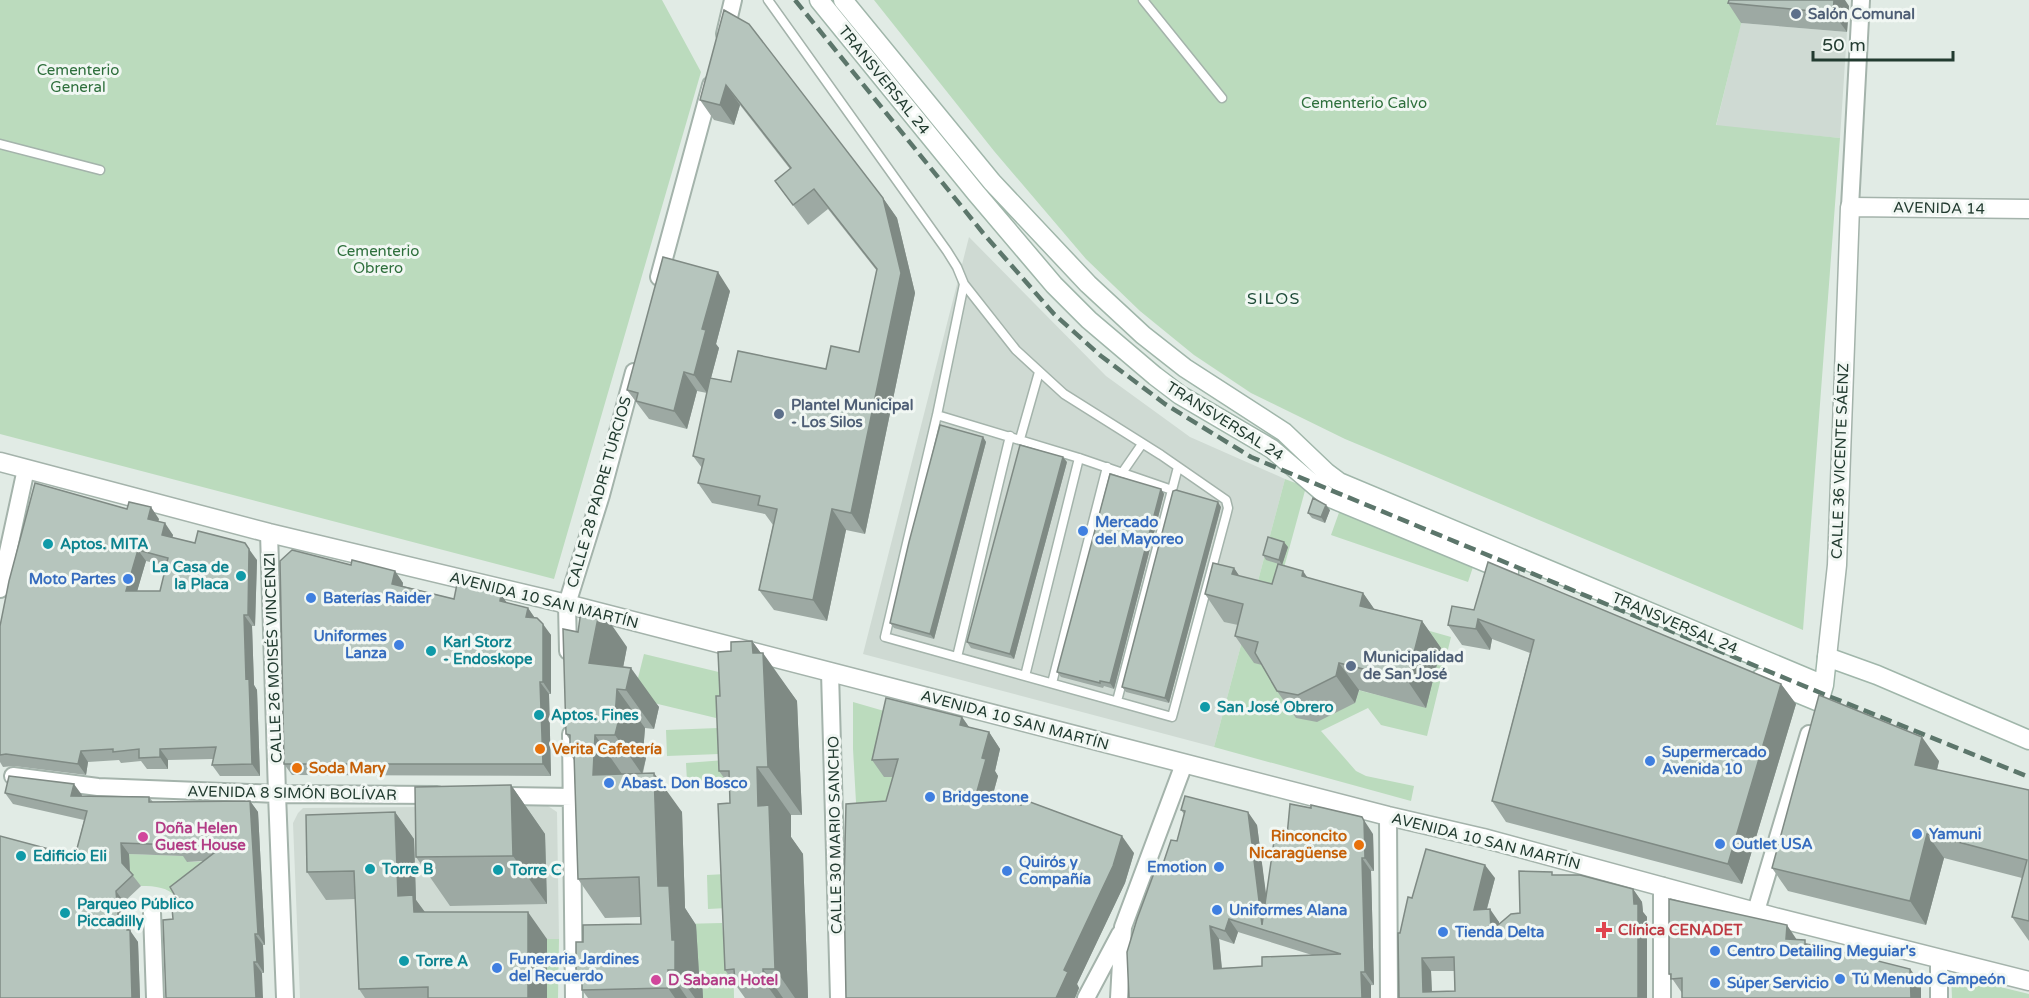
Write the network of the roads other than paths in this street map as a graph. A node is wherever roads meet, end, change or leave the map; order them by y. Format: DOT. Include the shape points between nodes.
graph roads {
  1 [pos="733,0"];
  2 [pos="768,0"];
  3 [pos="819,0"];
  4 [pos="843,0"];
  5 [pos="850,0"];
  6 [pos="1143,0"];
  7 [pos="1861,0"];
  8 [pos="858,17"];
  9 [pos="722,46"];
  10 [pos="716,67"];
  11 [pos="1222,98"];
  12 [pos="0,144"];
  13 [pos="100,170"];
  14 [pos="992,182"];
  15 [pos="976,194"];
  16 [pos="1850,207"];
  17 [pos="2029,209"];
  18 [pos="964,284"];
  19 [pos="655,291"];
  20 [pos="638,359"];
  21 [pos="1039,372"];
  22 [pos="937,415"];
  23 [pos="1010,436"];
  24 [pos="1020,439"];
  25 [pos="1142,444"];
  26 [pos="1079,458"];
  27 [pos="0,462"];
  28 [pos="1107,467"];
  29 [pos="1178,467"];
  30 [pos="26,469"];
  31 [pos="1122,472"];
  32 [pos="1172,490"];
  33 [pos="269,533"];
  34 [pos="1525,579"];
  35 [pos="0,589"];
  36 [pos="567,604"];
  37 [pos="957,657"];
  38 [pos="1827,657"];
  39 [pos="1742,670"];
  40 [pos="569,672"];
  41 [pos="830,672"];
  42 [pos="1025,676"];
  43 [pos="1052,683"];
  44 [pos="1821,694"];
  45 [pos="1117,701"];
  46 [pos="570,717"];
  47 [pos="2029,740"];
  48 [pos="1184,764"];
  49 [pos="12,776"];
  50 [pos="277,794"];
  51 [pos="454,796"];
  52 [pos="478,796"];
  53 [pos="573,797"];
  54 [pos="1388,816"];
  55 [pos="1662,886"];
  56 [pos="1756,911"];
  57 [pos="152,912"];
  58 [pos="1123,927"];
  59 [pos="1939,958"];
  60 [pos="2029,981"];
  61 [pos="155,998"];
  62 [pos="285,998"];
  63 [pos="574,998"];
  64 [pos="839,998"];
  65 [pos="1086,998"];
  66 [pos="1119,998"];
  67 [pos="1389,998"];
  68 [pos="1662,998"];
  69 [pos="1939,998"];
  1 -- 9 [label="street"];
  2 -- 18 [label="lane" via="947,251"];
  3 -- 15 [label="street, TRANSVERSAL 24"];
  4 -- 8 [label="street, TRANSVERSAL 24"];
  5 -- 8 [label="street"];
  6 -- 11 [label="lane"];
  7 -- 16 [label="street, CALLE 36 VICENTE SÁENZ"];
  8 -- 14 [label="street, TRANSVERSAL 24"];
  10 -- 19 [label="street"];
  12 -- 13 [label="lane"];
  14 -- 15 [label="street"];
  14 -- 44 [label="street, TRANSVERSAL 24" via="1088,284 1143,335 1185,368 1284,432 1339,482"];
  15 -- 34 [label="street, TRANSVERSAL 24" via="1089,320 1180,395 1272,449 1328,497"];
  16 -- 17 [label="street, AVENIDA 14"];
  16 -- 38 [label="street, CALLE 36 VICENTE SÁENZ" via="1837,565"];
  18 -- 21 [label="lane" via="1016,350"];
  18 -- 22 [label="lane"];
  20 -- 36 [label="street, CALLE 28 PADRE TURCIOS"];
  21 -- 24 [label="lane"];
  21 -- 25 [label="lane" via="1064,394"];
  22 -- 23 [label="lane"];
  22 -- 37 [label="lane" via="885,637"];
  23 -- 24 [label="lane"];
  23 -- 37 [label="lane"];
  24 -- 26 [label="lane"];
  25 -- 29 [label="lane"];
  25 -- 31 [label="lane"];
  26 -- 28 [label="lane"];
  26 -- 42 [label="lane"];
  27 -- 30 [label="street, AVENIDA 10 SAN MARTÍN"];
  28 -- 31 [label="lane"];
  28 -- 43 [label="lane"];
  29 -- 32 [label="lane"];
  29 -- 45 [label="lane" via="1226,500 1227,516 1172,717"];
  30 -- 33 [label="street, AVENIDA 10 SAN MARTÍN"];
  30 -- 35 [label="street"];
  31 -- 32 [label="lane"];
  32 -- 45 [label="lane"];
  33 -- 36 [label="street, AVENIDA 10 SAN MARTÍN"];
  33 -- 50 [label="street, CALLE 26 MOISÉS VINCENZI"];
  36 -- 40 [label="street, CALLE 28 PADRE TURCIOS"];
  36 -- 41 [label="street, AVENIDA 10 SAN MARTÍN"];
  37 -- 42 [label="lane"];
  38 -- 44 [label="street, CALLE 36 VICENTE SÁENZ"];
  38 -- 47 [label="street"];
  39 -- 44 [label="street, TRANSVERSAL 24"];
  41 -- 48 [label="street, AVENIDA 10 SAN MARTÍN"];
  41 -- 64 [label="street, CALLE 30 MARIO SANCHO"];
  42 -- 43 [label="lane"];
  43 -- 45 [label="lane"];
  44 -- 56 [label="street, CALLE 36 VICENTE SÁENZ"];
  46 -- 53 [label="street"];
  48 -- 54 [label="street, AVENIDA 10 SAN MARTÍN"];
  48 -- 58 [label="street"];
  49 -- 50 [label="street, AVENIDA 8 SIMÓN BOLÍVAR" via="98,787"];
  50 -- 51 [label="street, AVENIDA 8 SIMÓN BOLÍVAR"];
  50 -- 62 [label="street, CALLE 26 MOISÉS VINCENZI"];
  52 -- 53 [label="street"];
  53 -- 63 [label="street"];
  54 -- 55 [label="street, AVENIDA 10 SAN MARTÍN"];
  54 -- 67 [label="street"];
  55 -- 56 [label="street, AVENIDA 10 SAN MARTÍN"];
  55 -- 68 [label="street"];
  56 -- 59 [label="street, AVENIDA 10 SAN MARTÍN"];
  57 -- 61 [label="street"];
  58 -- 65 [label="street"];
  58 -- 66 [label="street"];
  59 -- 60 [label="street, AVENIDA 10 SAN MARTÍN"];
  59 -- 69 [label="street"];
}
